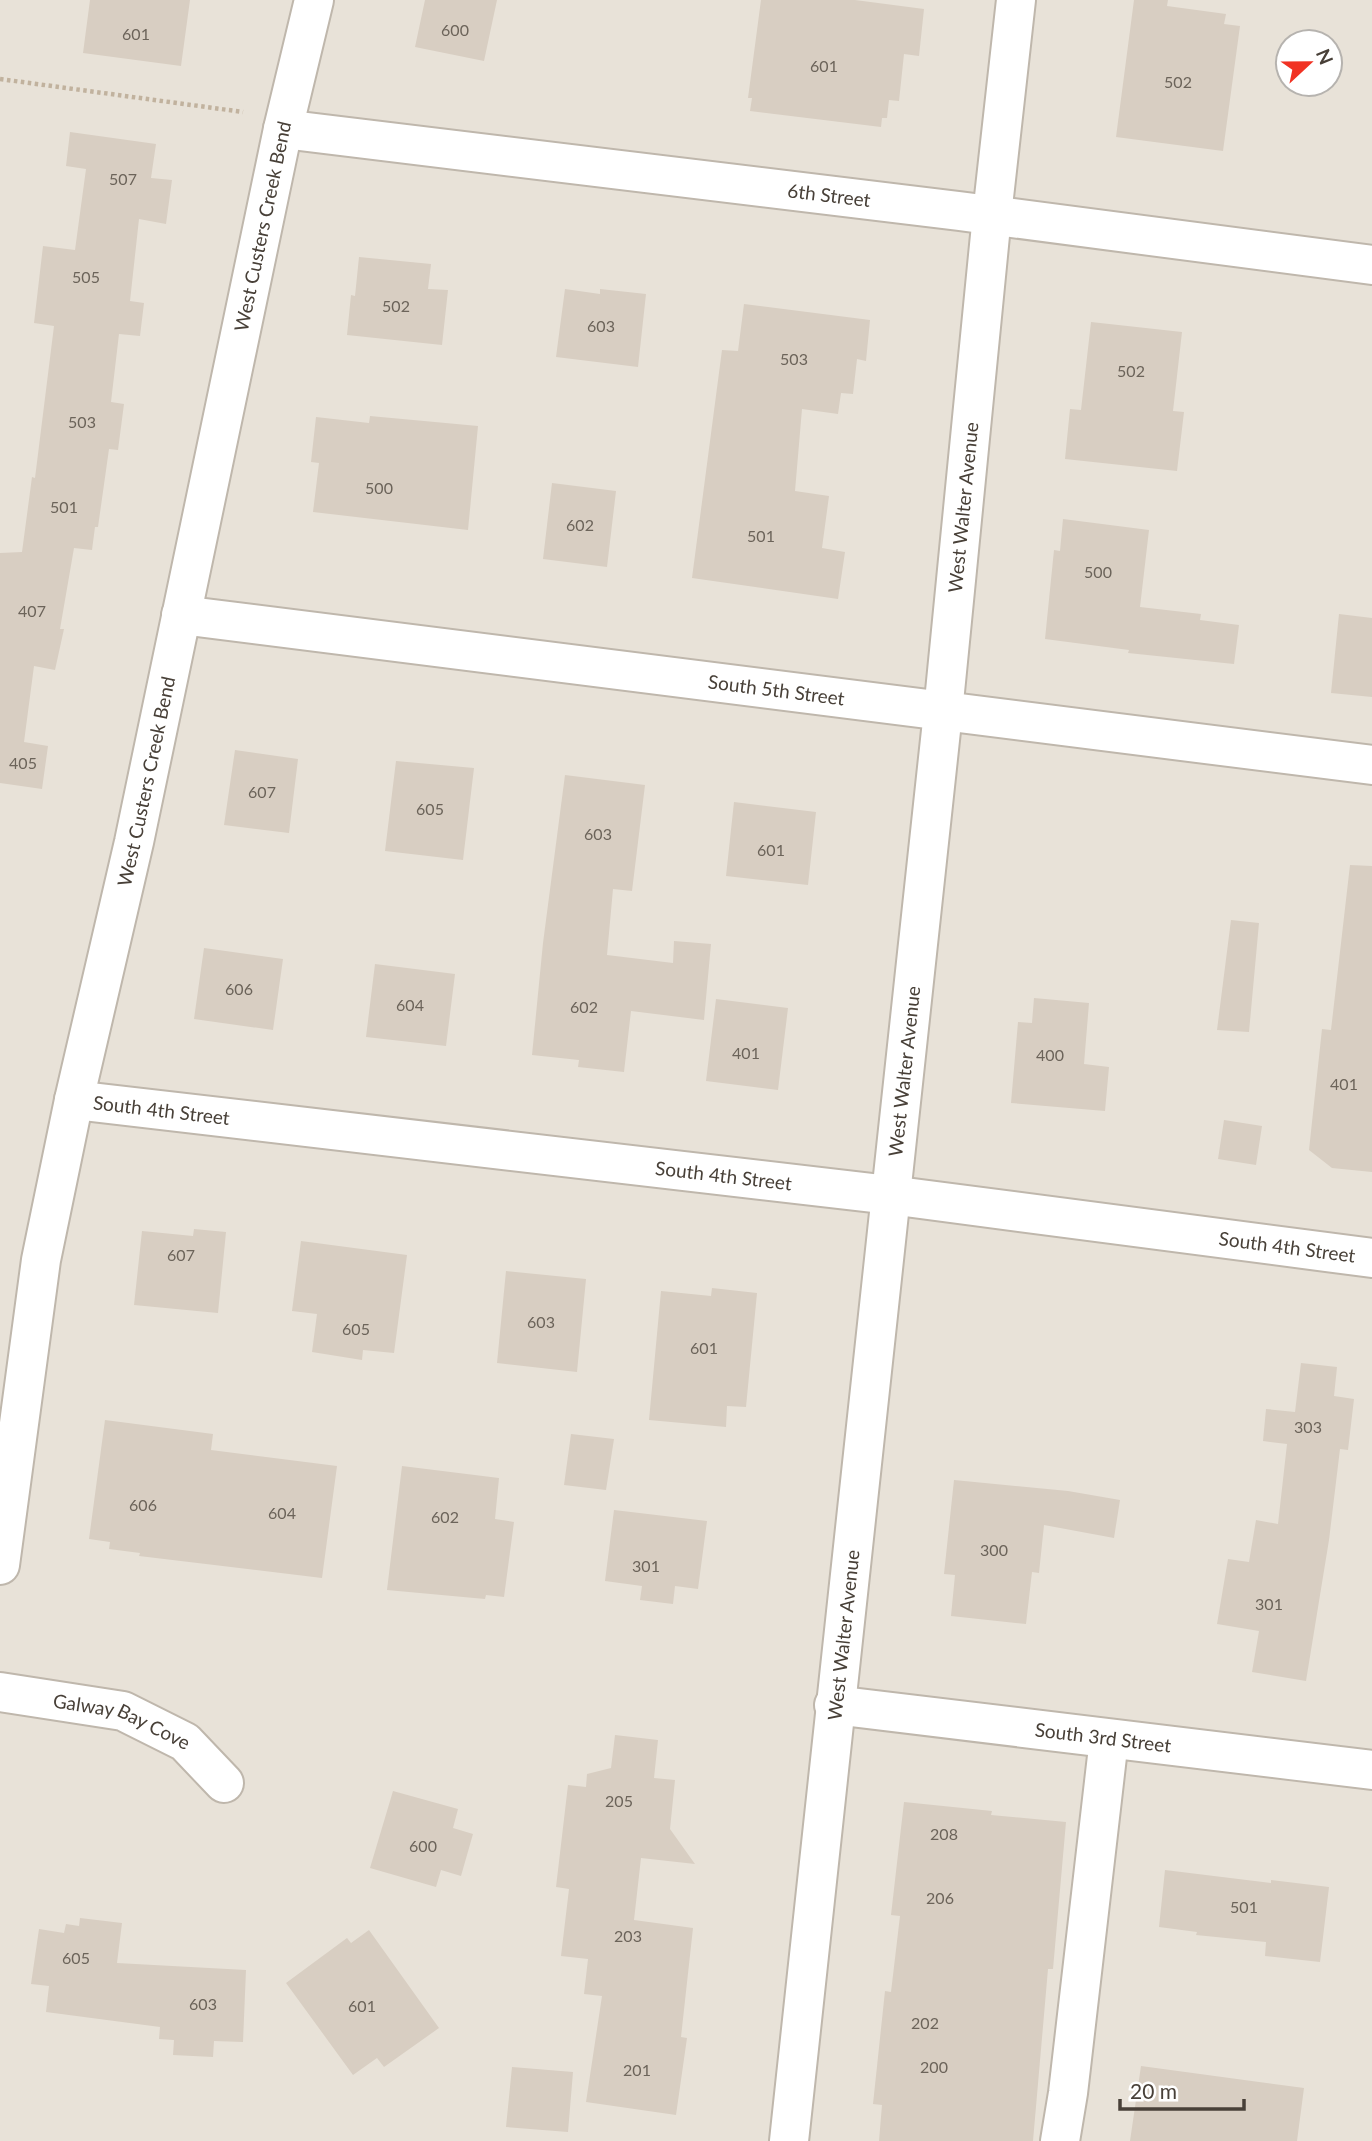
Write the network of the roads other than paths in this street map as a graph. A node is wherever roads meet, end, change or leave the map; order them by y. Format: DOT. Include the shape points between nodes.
graph roads {
  1 [pos="313,0"];
  2 [pos="1016,0"];
  3 [pos="283,129"];
  4 [pos="992,215"];
  5 [pos="1372,265"];
  6 [pos="181,615"];
  7 [pos="943,712"];
  8 [pos="1372,765"];
  9 [pos="74,1100"];
  10 [pos="890,1195"];
  11 [pos="1372,1258"];
  12 [pos="0,1564"];
  13 [pos="0,1692"];
  14 [pos="834,1705"];
  15 [pos="1109,1739"];
  16 [pos="1372,1770"];
  17 [pos="224,1783"];
  18 [pos="789,2141"];
  19 [pos="1060,2141"];
  1 -- 3 [label="street, West Custers Creek Bend"];
  2 -- 4 [label="street, West Walter Avenue"];
  3 -- 4 [label="street, 6th Street"];
  3 -- 6 [label="street, West Custers Creek Bend"];
  4 -- 5 [label="street, 6th Street"];
  4 -- 7 [label="street, West Walter Avenue"];
  6 -- 7 [label="street, South 5th Street"];
  6 -- 9 [label="street, West Custers Creek Bend"];
  7 -- 8 [label="street, South 5th Street"];
  7 -- 10 [label="street, West Walter Avenue"];
  9 -- 10 [label="street, South 4th Street"];
  9 -- 12 [label="street, West Custers Creek Bend" via="41,1260"];
  10 -- 11 [label="street, South 4th Street"];
  10 -- 14 [label="street, West Walter Avenue"];
  13 -- 17 [label="street, Galway Bay Cove" via="123,1710 186,1742"];
  14 -- 15 [label="street, South 3rd Street"];
  14 -- 18 [label="street, West Walter Avenue"];
  15 -- 16 [label="street, South 3rd Street"];
  15 -- 19 [label="street"];
}
